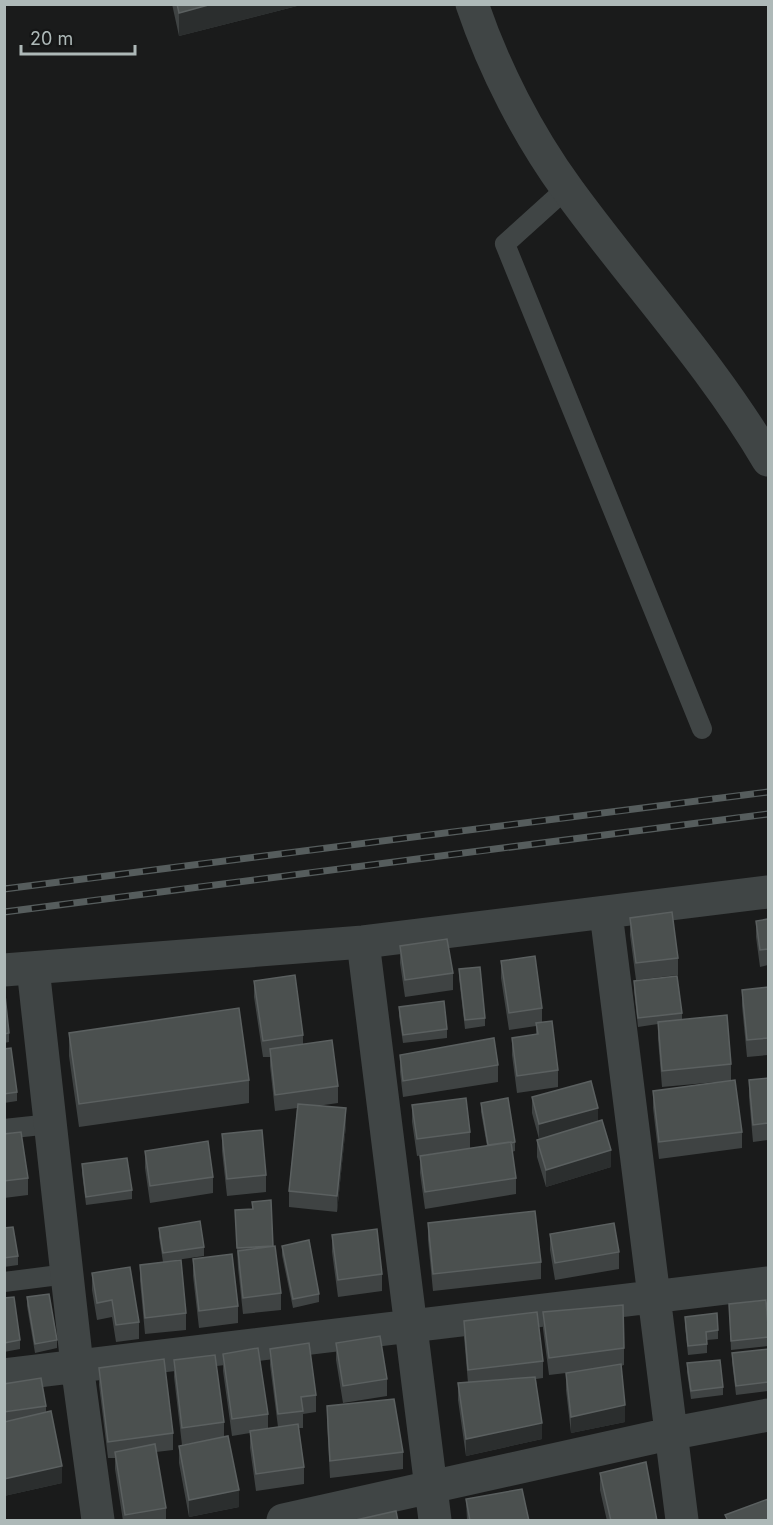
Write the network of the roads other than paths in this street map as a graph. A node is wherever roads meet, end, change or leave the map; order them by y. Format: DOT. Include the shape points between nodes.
graph roads {
  1 [pos="472,4"];
  2 [pos="567,188"];
  3 [pos="768,460"];
  4 [pos="702,729"];
  5 [pos="768,892"];
  6 [pos="606,913"];
  7 [pos="363,942"];
  8 [pos="19,969"];
  9 [pos="51,1124"];
  10 [pos="4,1129"];
  11 [pos="67,1274"];
  12 [pos="4,1282"];
  13 [pos="768,1283"];
  14 [pos="653,1298"];
  15 [pos="411,1328"];
  16 [pos="77,1365"];
  17 [pos="4,1376"];
  18 [pos="768,1415"];
  19 [pos="669,1434"];
  20 [pos="428,1487"];
  21 [pos="98,1521"];
  22 [pos="283,1521"];
  23 [pos="435,1521"];
  24 [pos="682,1521"];
  1 -- 2 [label="street" via="503,78"];
  2 -- 3 [label="street" via="706,363"];
  2 -- 4 [label="lane" via="505,244"];
  5 -- 6 [label="street"];
  6 -- 7 [label="street"];
  6 -- 14 [label="street"];
  7 -- 8 [label="street"];
  7 -- 15 [label="street"];
  8 -- 9 [label="street"];
  9 -- 10 [label="lane"];
  9 -- 11 [label="street"];
  11 -- 12 [label="lane"];
  11 -- 16 [label="street"];
  13 -- 14 [label="street"];
  14 -- 15 [label="street"];
  14 -- 19 [label="street"];
  15 -- 16 [label="street"];
  15 -- 20 [label="street"];
  16 -- 17 [label="street"];
  16 -- 21 [label="street"];
  18 -- 19 [label="street"];
  19 -- 20 [label="street"];
  19 -- 24 [label="street"];
  20 -- 22 [label="street"];
  20 -- 23 [label="street"];
}
